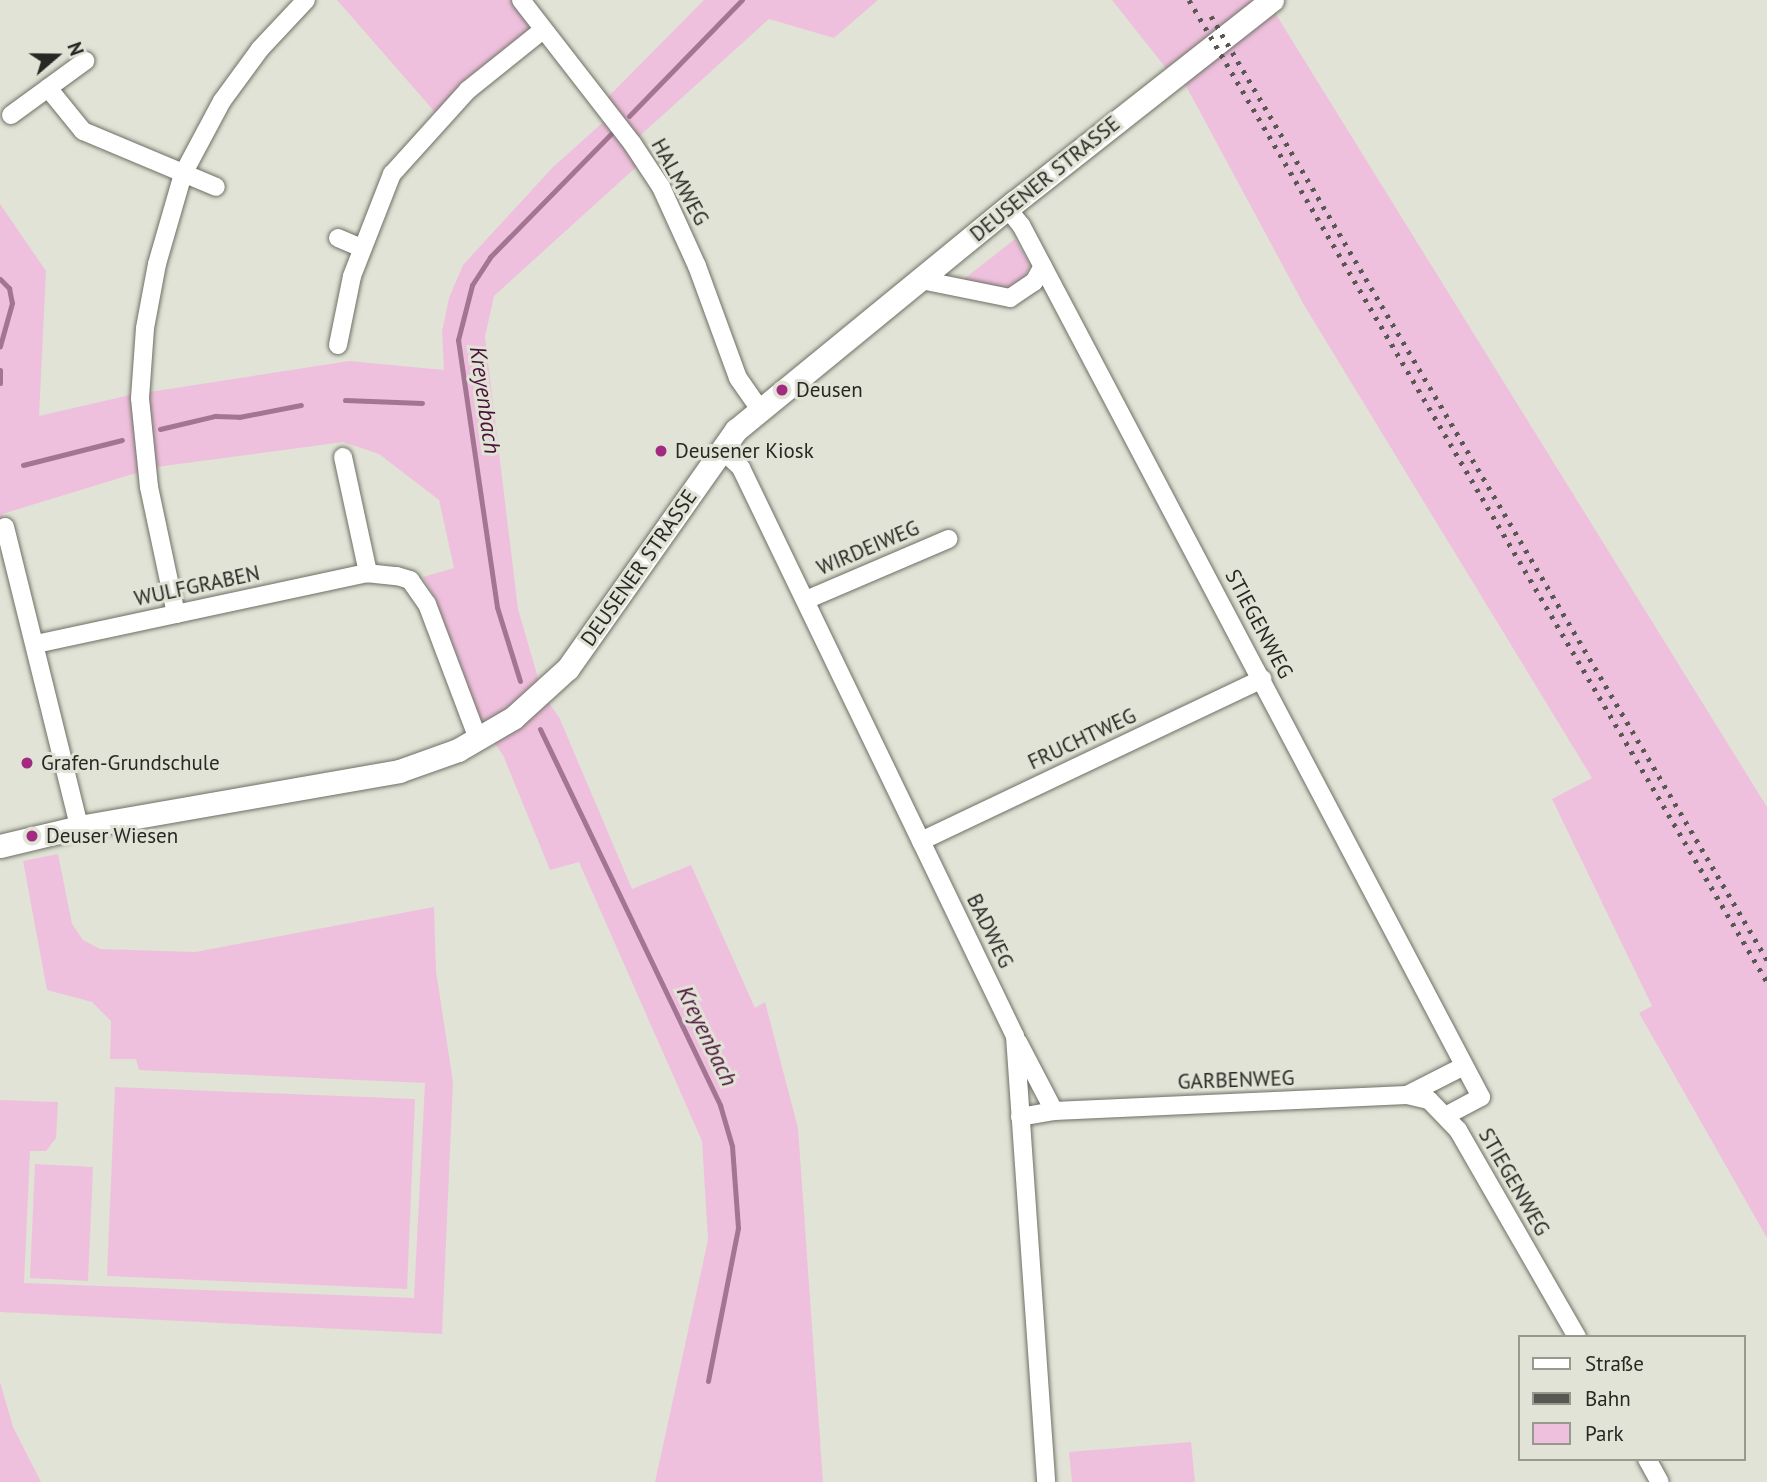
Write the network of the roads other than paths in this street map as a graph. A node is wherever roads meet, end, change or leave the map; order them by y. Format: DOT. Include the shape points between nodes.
graph roads {
  1 [pos="306,0"];
  2 [pos="521,0"];
  3 [pos="1272,0"];
  4 [pos="543,30"];
  5 [pos="85,61"];
  6 [pos="48,88"];
  7 [pos="11,115"];
  8 [pos="183,174"];
  9 [pos="216,187"];
  10 [pos="1007,208"];
  11 [pos="338,239"];
  12 [pos="361,248"];
  13 [pos="1043,266"];
  14 [pos="921,279"];
  15 [pos="338,345"];
  16 [pos="759,408"];
  17 [pos="722,450"];
  18 [pos="343,457"];
  19 [pos="5,527"];
  20 [pos="948,539"];
  21 [pos="368,573"];
  22 [pos="806,600"];
  23 [pos="176,614"];
  24 [pos="36,644"];
  25 [pos="1262,679"];
  26 [pos="478,739"];
  27 [pos="79,827"];
  28 [pos="921,841"];
  29 [pos="0,846"];
  30 [pos="1015,1036"];
  31 [pos="1464,1066"];
  32 [pos="1407,1095"];
  33 [pos="1054,1111"];
  34 [pos="1447,1115"];
  35 [pos="1020,1117"];
  36 [pos="1576,1335"];
  37 [pos="1648,1461"];
  38 [pos="1046,1482"];
  39 [pos="1660,1482"];
  1 -- 8 [label="street" via="260,49 222,101"];
  2 -- 4 [label="street, HALMWEG"];
  3 -- 10 [label="street, DEUSENER STRASSE"];
  4 -- 12 [label="street" via="468,90 392,174"];
  4 -- 16 [label="street, HALMWEG" via="661,187 738,378"];
  5 -- 6 [label="street"];
  6 -- 7 [label="street"];
  6 -- 8 [label="street" via="83,131"];
  8 -- 9 [label="street"];
  8 -- 23 [label="street" via="145,328 141,398 149,487"];
  10 -- 13 [label="street, STIEGENWEG"];
  10 -- 14 [label="street, DEUSENER STRASSE"];
  11 -- 12 [label="street"];
  12 -- 15 [label="street"];
  13 -- 14 [label="street" via="1034,282 1010,298"];
  13 -- 25 [label="street, STIEGENWEG"];
  14 -- 16 [label="street, DEUSENER STRASSE"];
  16 -- 17 [label="street, DEUSENER STRASSE"];
  17 -- 22 [label="street, BADWEG" via="741,468"];
  17 -- 26 [label="street, DEUSENER STRASSE" via="568,668 544,695"];
  18 -- 21 [label="street"];
  19 -- 24 [label="street"];
  20 -- 22 [label="street, WIRDEIWEG"];
  21 -- 23 [label="street, WULFGRABEN"];
  21 -- 26 [label="street, WULFGRABEN" via="410,580 418,589"];
  22 -- 28 [label="street, BADWEG"];
  23 -- 24 [label="street, WULFGRABEN"];
  24 -- 27 [label="street"];
  25 -- 28 [label="street, FRUCHTWEG"];
  25 -- 31 [label="street, STIEGENWEG"];
  26 -- 27 [label="street, DEUSENER STRASSE" via="399,771"];
  27 -- 29 [label="street, DEUSENER STRASSE"];
  28 -- 30 [label="street, BADWEG"];
  30 -- 33 [label="street"];
  30 -- 35 [label="street, BADWEG"];
  31 -- 32 [label="street"];
  31 -- 34 [label="street, STIEGENWEG" via="1481,1097"];
  32 -- 33 [label="street, GARBENWEG"];
  32 -- 34 [label="street, GARBENWEG" via="1429,1100"];
  33 -- 35 [label="street, GARBENWEG"];
  34 -- 36 [label="street, STIEGENWEG"];
  35 -- 38 [label="street, BADWEG"];
  37 -- 39 [label="street"];
}
